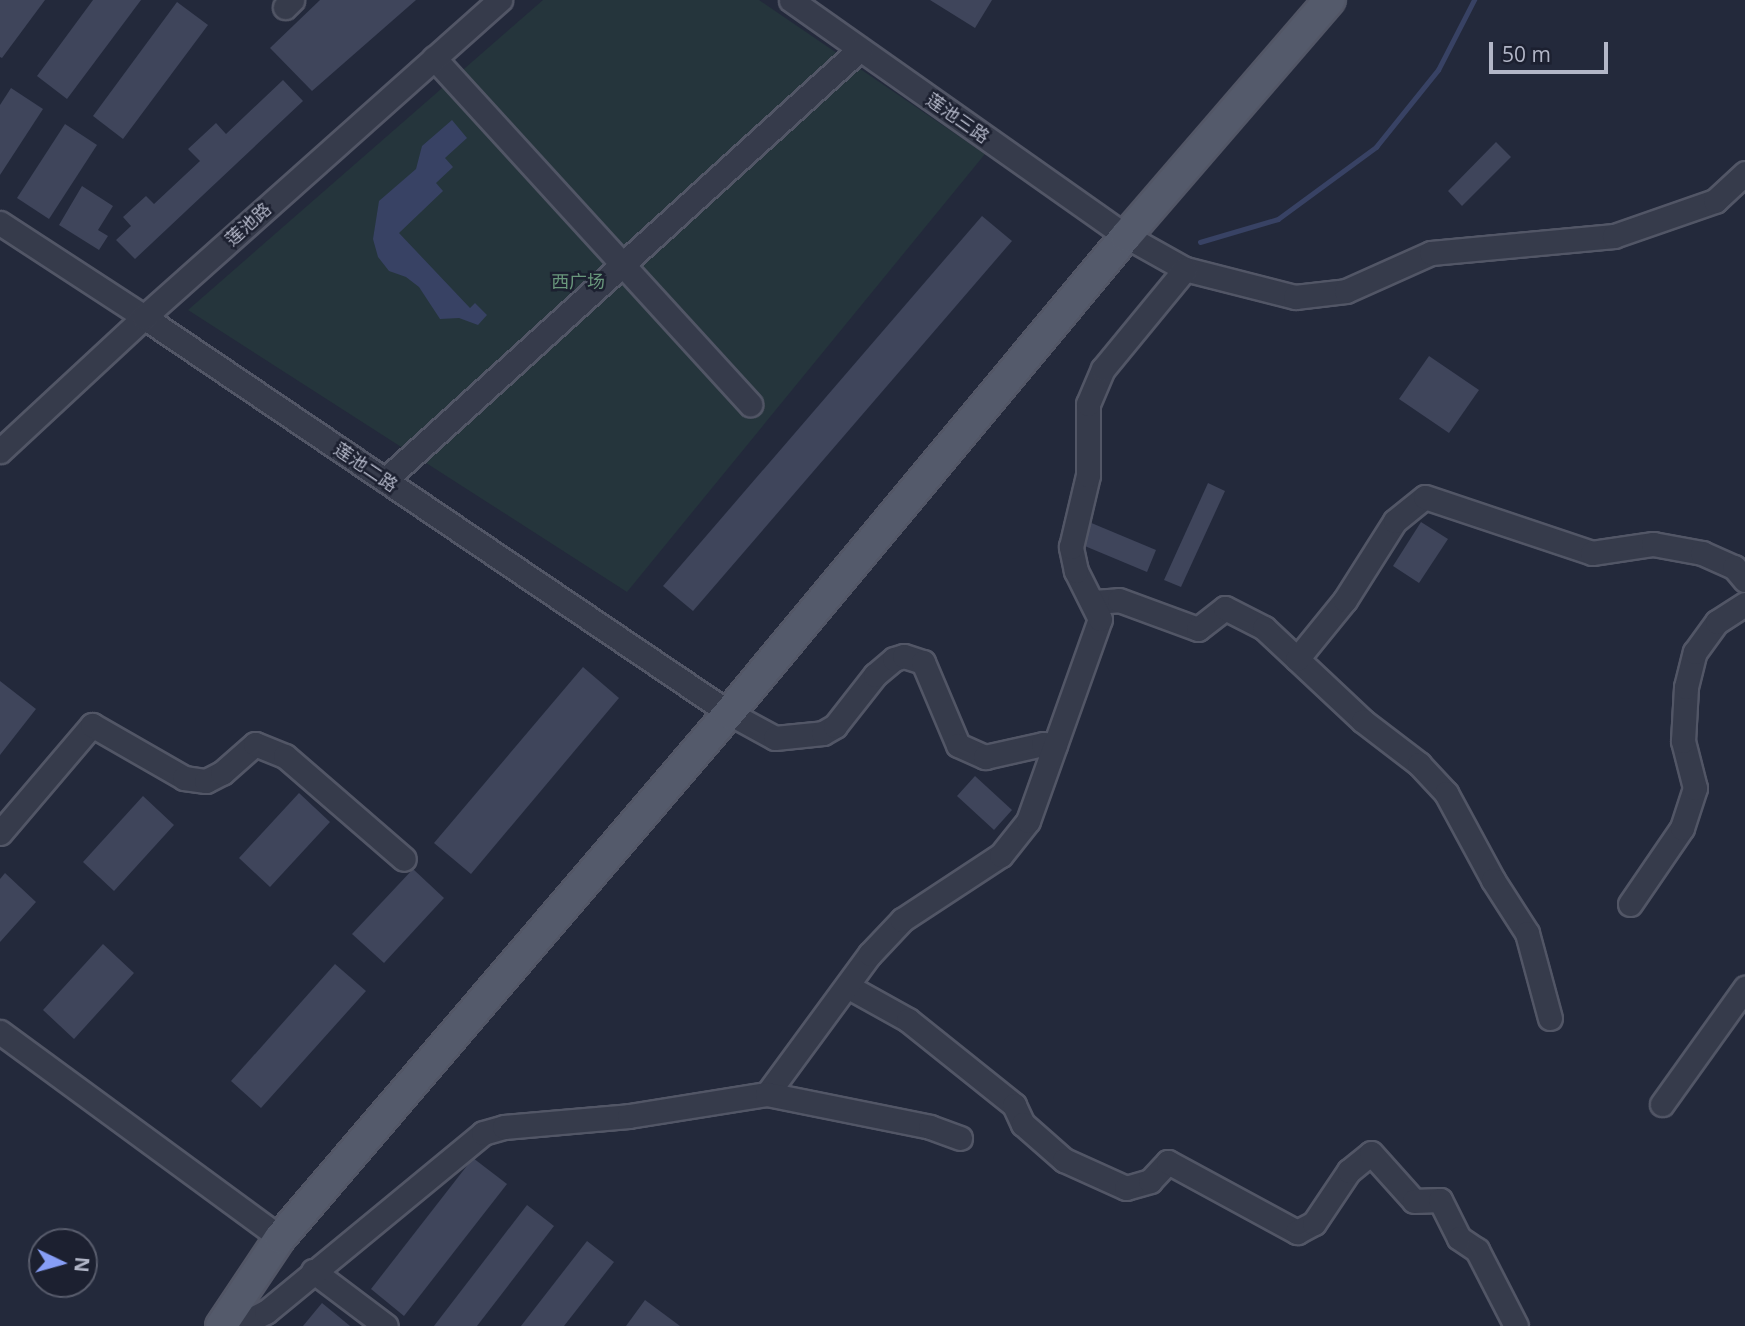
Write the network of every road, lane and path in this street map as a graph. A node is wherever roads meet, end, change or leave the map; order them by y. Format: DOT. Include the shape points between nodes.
graph roads {
  1 [pos="500,0"];
  2 [pos="791,0"];
  3 [pos="1330,0"];
  4 [pos="860,49"];
  5 [pos="434,58"];
  6 [pos="1745,173"];
  7 [pos="0,223"];
  8 [pos="1126,236"];
  9 [pos="623,265"];
  10 [pos="1185,269"];
  11 [pos="144,317"];
  12 [pos="750,404"];
  13 [pos="0,451"];
  14 [pos="385,480"];
  15 [pos="1745,580"];
  16 [pos="1093,602"];
  17 [pos="1745,604"];
  18 [pos="1297,659"];
  19 [pos="729,713"];
  20 [pos="1055,745"];
  21 [pos="0,833"];
  22 [pos="404,859"];
  23 [pos="1630,904"];
  24 [pos="847,986"];
  25 [pos="1745,988"];
  26 [pos="1550,1018"];
  27 [pos="0,1032"];
  28 [pos="767,1094"];
  29 [pos="1662,1104"];
  30 [pos="960,1138"];
  31 [pos="280,1238"];
  32 [pos="313,1271"];
  33 [pos="221,1326"];
  34 [pos="238,1326"];
  35 [pos="386,1326"];
  36 [pos="1516,1326"];
  1 -- 5 [label="street, 莲池路"];
  2 -- 4 [label="street, 莲池三路"];
  3 -- 8 [label="main road"];
  4 -- 8 [label="street, 莲池三路"];
  4 -- 9 [label="street"];
  5 -- 9 [label="street"];
  5 -- 11 [label="street, 莲池路"];
  6 -- 10 [label="street, 莲池三路" via="1715,201 1614,236 1431,253 1346,291 1295,297"];
  7 -- 11 [label="street, 莲池二路"];
  8 -- 10 [label="street, 莲池三路"];
  8 -- 19 [label="main road"];
  9 -- 12 [label="street"];
  9 -- 14 [label="street"];
  10 -- 16 [label="street" via="1103,369 1088,404 1088,475 1071,547 1076,571"];
  11 -- 13 [label="street, 莲池路"];
  11 -- 14 [label="street, 莲池二路"];
  14 -- 19 [label="street, 莲池二路"];
  15 -- 18 [label="street" via="1734,567 1702,553 1653,544 1592,553 1425,497 1395,521 1345,600"];
  16 -- 18 [label="street" via="1119,600 1198,629 1225,608 1264,628"];
  16 -- 20 [label="street" via="1100,619"];
  17 -- 23 [label="street" via="1717,622 1695,652 1686,687 1683,741 1695,788 1682,828"];
  18 -- 26 [label="street" via="1363,721 1419,764 1446,793 1527,933"];
  19 -- 20 [label="street, 莲池二路" via="775,738 822,733 835,726 876,675 904,656 923,662 958,745 985,757"];
  19 -- 31 [label="main road"];
  20 -- 24 [label="street" via="1028,821 1001,855 902,920"];
  21 -- 22 [label="street" via="92,725 184,778 206,781 255,744 285,756"];
  24 -- 28 [label="street"];
  24 -- 36 [label="street" via="908,1020 1014,1105 1023,1124 1064,1160 1126,1188 1150,1181 1168,1161 1297,1232 1314,1223 1349,1171 1371,1153 1414,1201 1440,1200 1459,1238 1477,1250"];
  25 -- 29 [label="street"];
  27 -- 31 [label="street"];
  28 -- 30 [label="street" via="930,1127"];
  28 -- 32 [label="street" via="483,1133"];
  31 -- 33 [label="main road"];
  32 -- 34 [label="street" via="266,1312"];
  32 -- 35 [label="street"];
}
